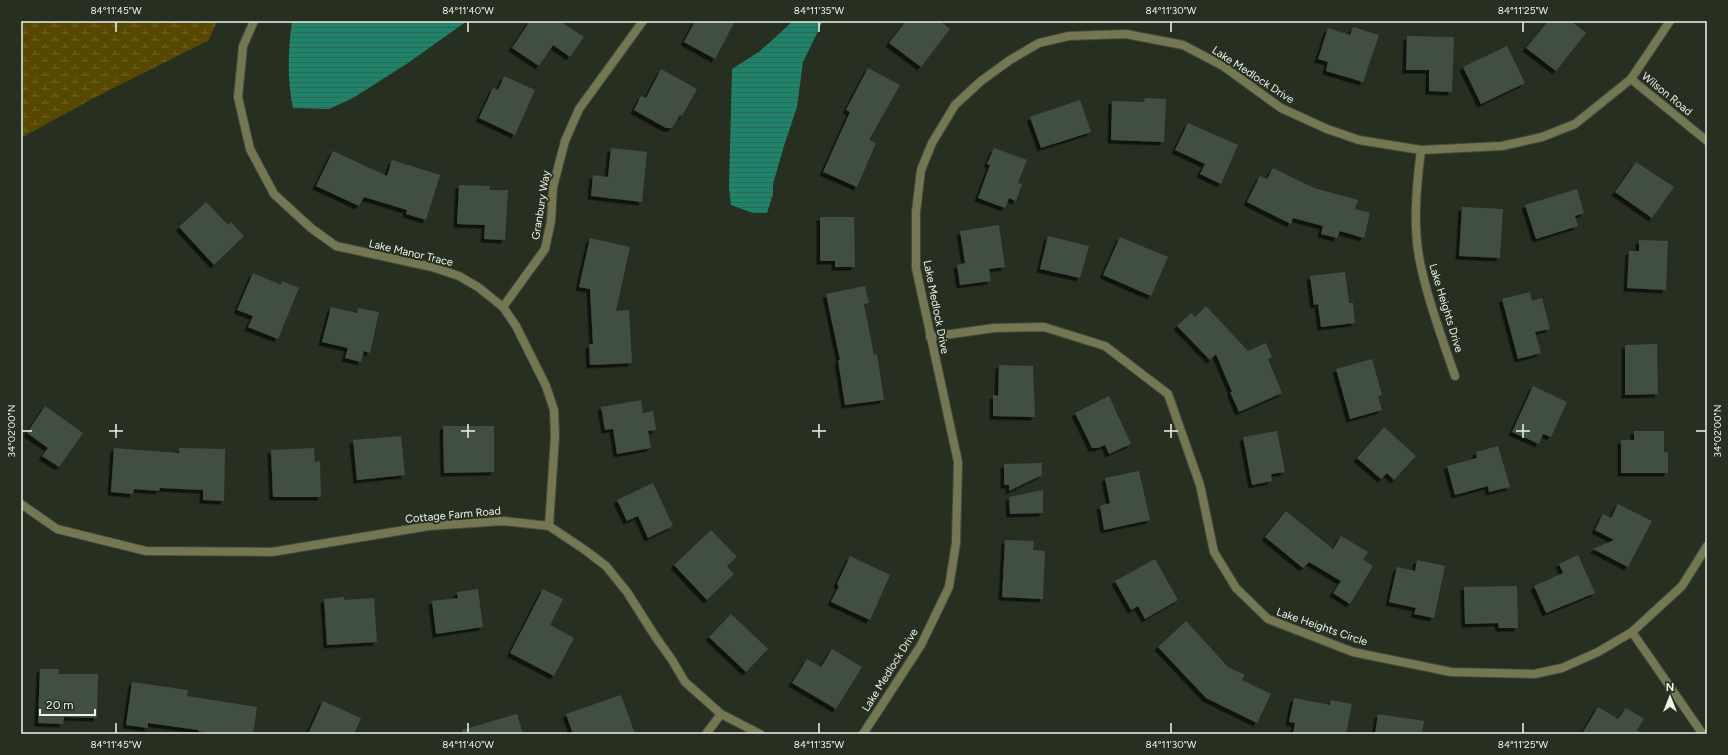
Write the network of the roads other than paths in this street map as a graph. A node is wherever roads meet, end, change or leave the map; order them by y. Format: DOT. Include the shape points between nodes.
graph roads {
  1 [pos="254,21"];
  2 [pos="643,21"];
  3 [pos="1670,21"];
  4 [pos="1631,79"];
  5 [pos="1707,141"];
  6 [pos="1421,150"];
  7 [pos="503,307"];
  8 [pos="930,337"];
  9 [pos="1455,376"];
  10 [pos="21,504"];
  11 [pos="549,526"];
  12 [pos="1707,546"];
  13 [pos="1632,632"];
  14 [pos="721,714"];
  15 [pos="1702,733"];
  16 [pos="706,734"];
  17 [pos="760,734"];
  18 [pos="863,734"];
  1 -- 7 [label="street, Lake Manor Trace" via="243,46 238,97 250,149 274,194 310,228 336,246 432,267 459,276"];
  2 -- 7 [label="street, Granbury Way" via="579,109 565,140 553,187 551,221 545,249"];
  3 -- 4 [label="street, Lake Medlock Drive"];
  4 -- 5 [label="street, Wilson Road"];
  4 -- 6 [label="street, Lake Medlock Drive" via="1575,124 1542,137 1502,146"];
  6 -- 8 [label="street, Lake Medlock Drive" via="1359,140 1327,129 1280,108 1222,66 1183,45 1126,34 1069,36 1039,44 1010,60 981,81 955,105 932,143 921,170 916,212 916,268"];
  6 -- 9 [label="street, Lake Heights Drive" via="1416,222 1421,270"];
  7 -- 11 [label="street, Lake Manor Trace" via="538,367 554,410 555,436"];
  8 -- 13 [label="street, Lake Heights Circle" via="994,328 1044,327 1105,346 1168,394 1200,485 1214,552 1236,588 1268,619 1353,652 1451,672 1534,674 1562,668 1598,652"];
  8 -- 18 [label="street, Lake Medlock Drive" via="958,462 956,543 949,587 921,645"];
  10 -- 11 [label="street, Cottage Farm Road" via="56,529 146,551 272,552 429,526 503,521"];
  11 -- 14 [label="street, Cottage Farm Road" via="606,566 627,592 685,682"];
  12 -- 13 [label="street, Lake Heights Circle" via="1682,586"];
  13 -- 15 [label="street"];
  14 -- 16 [label="street"];
  14 -- 17 [label="street, Cottage Farm Road"];
}
